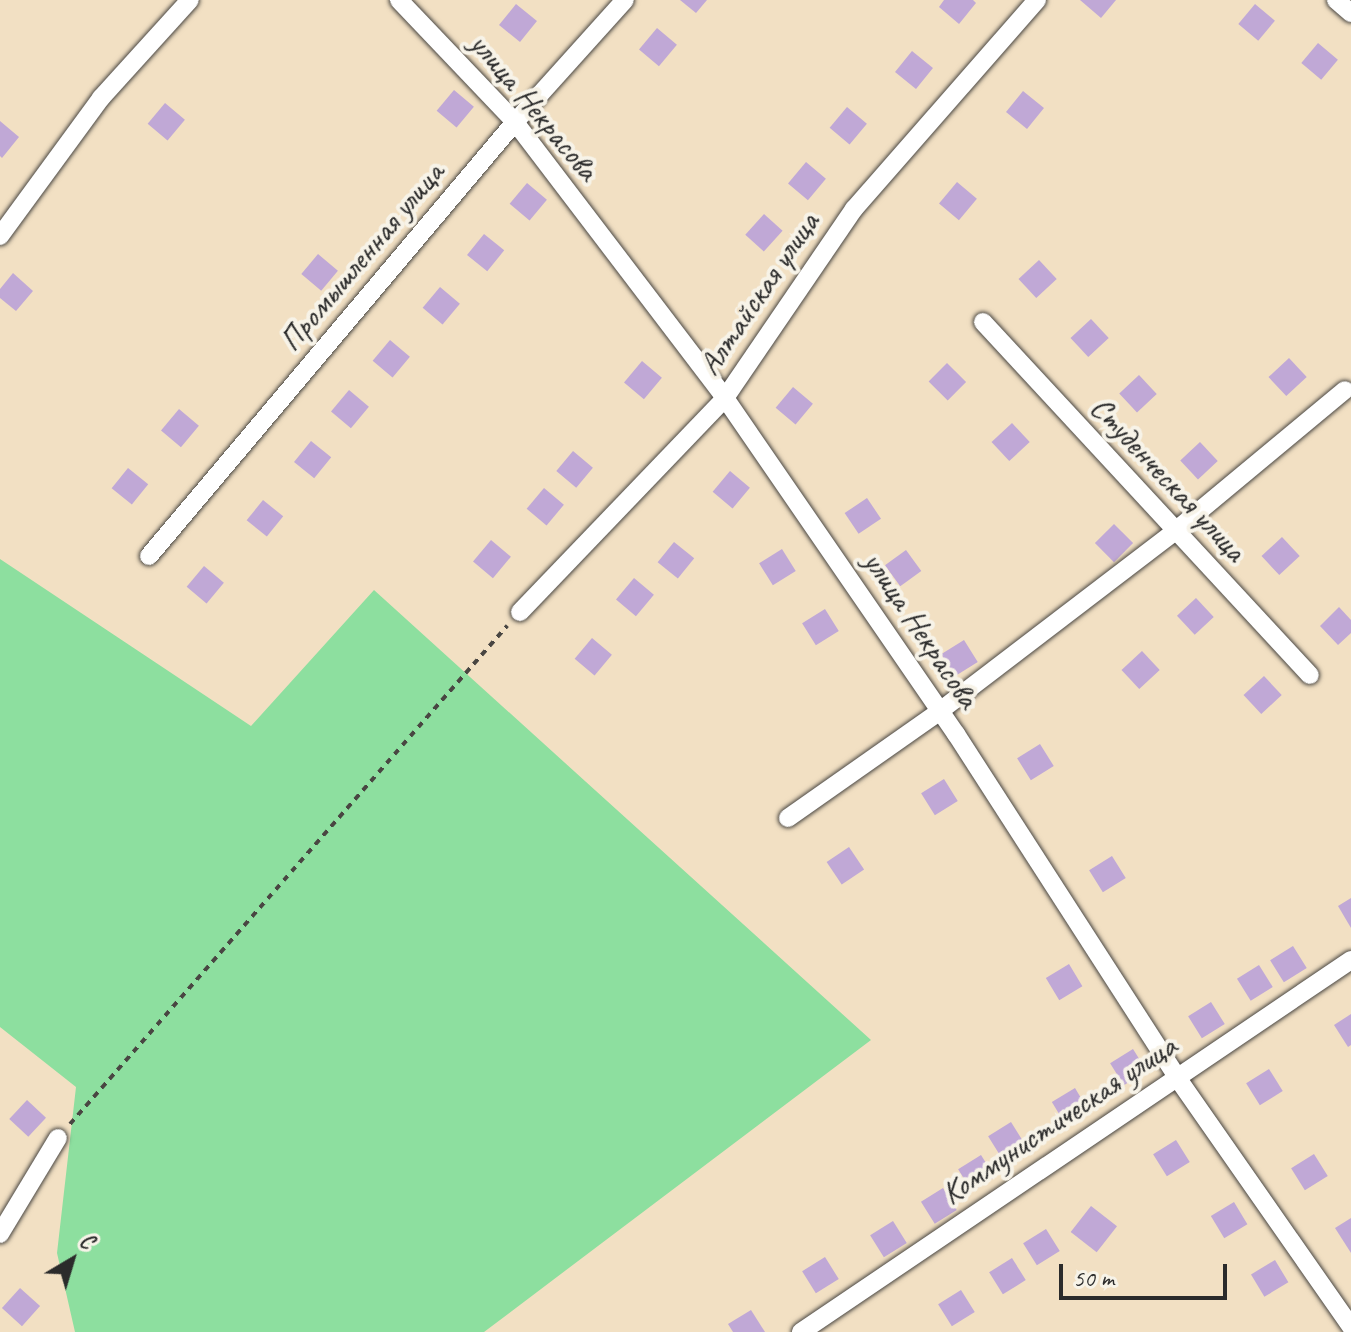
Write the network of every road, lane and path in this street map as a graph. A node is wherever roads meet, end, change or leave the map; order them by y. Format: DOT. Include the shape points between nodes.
graph roads {
  1 [pos="190,0"];
  2 [pos="399,0"];
  3 [pos="625,0"];
  4 [pos="1037,0"];
  5 [pos="1336,0"];
  6 [pos="1351,13"];
  7 [pos="515,122"];
  8 [pos="0,236"];
  9 [pos="983,322"];
  10 [pos="1345,390"];
  11 [pos="725,398"];
  12 [pos="1174,532"];
  13 [pos="149,556"];
  14 [pos="520,612"];
  15 [pos="1310,675"];
  16 [pos="940,711"];
  17 [pos="788,818"];
  18 [pos="1351,960"];
  19 [pos="1176,1076"];
  20 [pos="58,1138"];
  21 [pos="0,1234"];
  22 [pos="1351,1327"];
  23 [pos="801,1332"];
  1 -- 8 [label="street" via="101,98"];
  2 -- 7 [label="street, улица Некрасова"];
  3 -- 7 [label="street, Промышленная улица"];
  4 -- 11 [label="street, Алтайская улица" via="854,209"];
  5 -- 6 [label="street"];
  7 -- 11 [label="street, улица Некрасова"];
  7 -- 13 [label="street, Промышленная улица"];
  9 -- 12 [label="street, Студенческая улица"];
  10 -- 12 [label="street"];
  11 -- 14 [label="street, Алтайская улица"];
  11 -- 16 [label="street, улица Некрасова"];
  12 -- 15 [label="street, Студенческая улица"];
  12 -- 16 [label="street"];
  14 -- 20 [label="path"];
  16 -- 17 [label="street"];
  16 -- 19 [label="street, улица Некрасова"];
  18 -- 19 [label="street, Коммунистическая улица"];
  19 -- 22 [label="street, улица Некрасова"];
  19 -- 23 [label="street, Коммунистическая улица"];
  20 -- 21 [label="street"];
}
